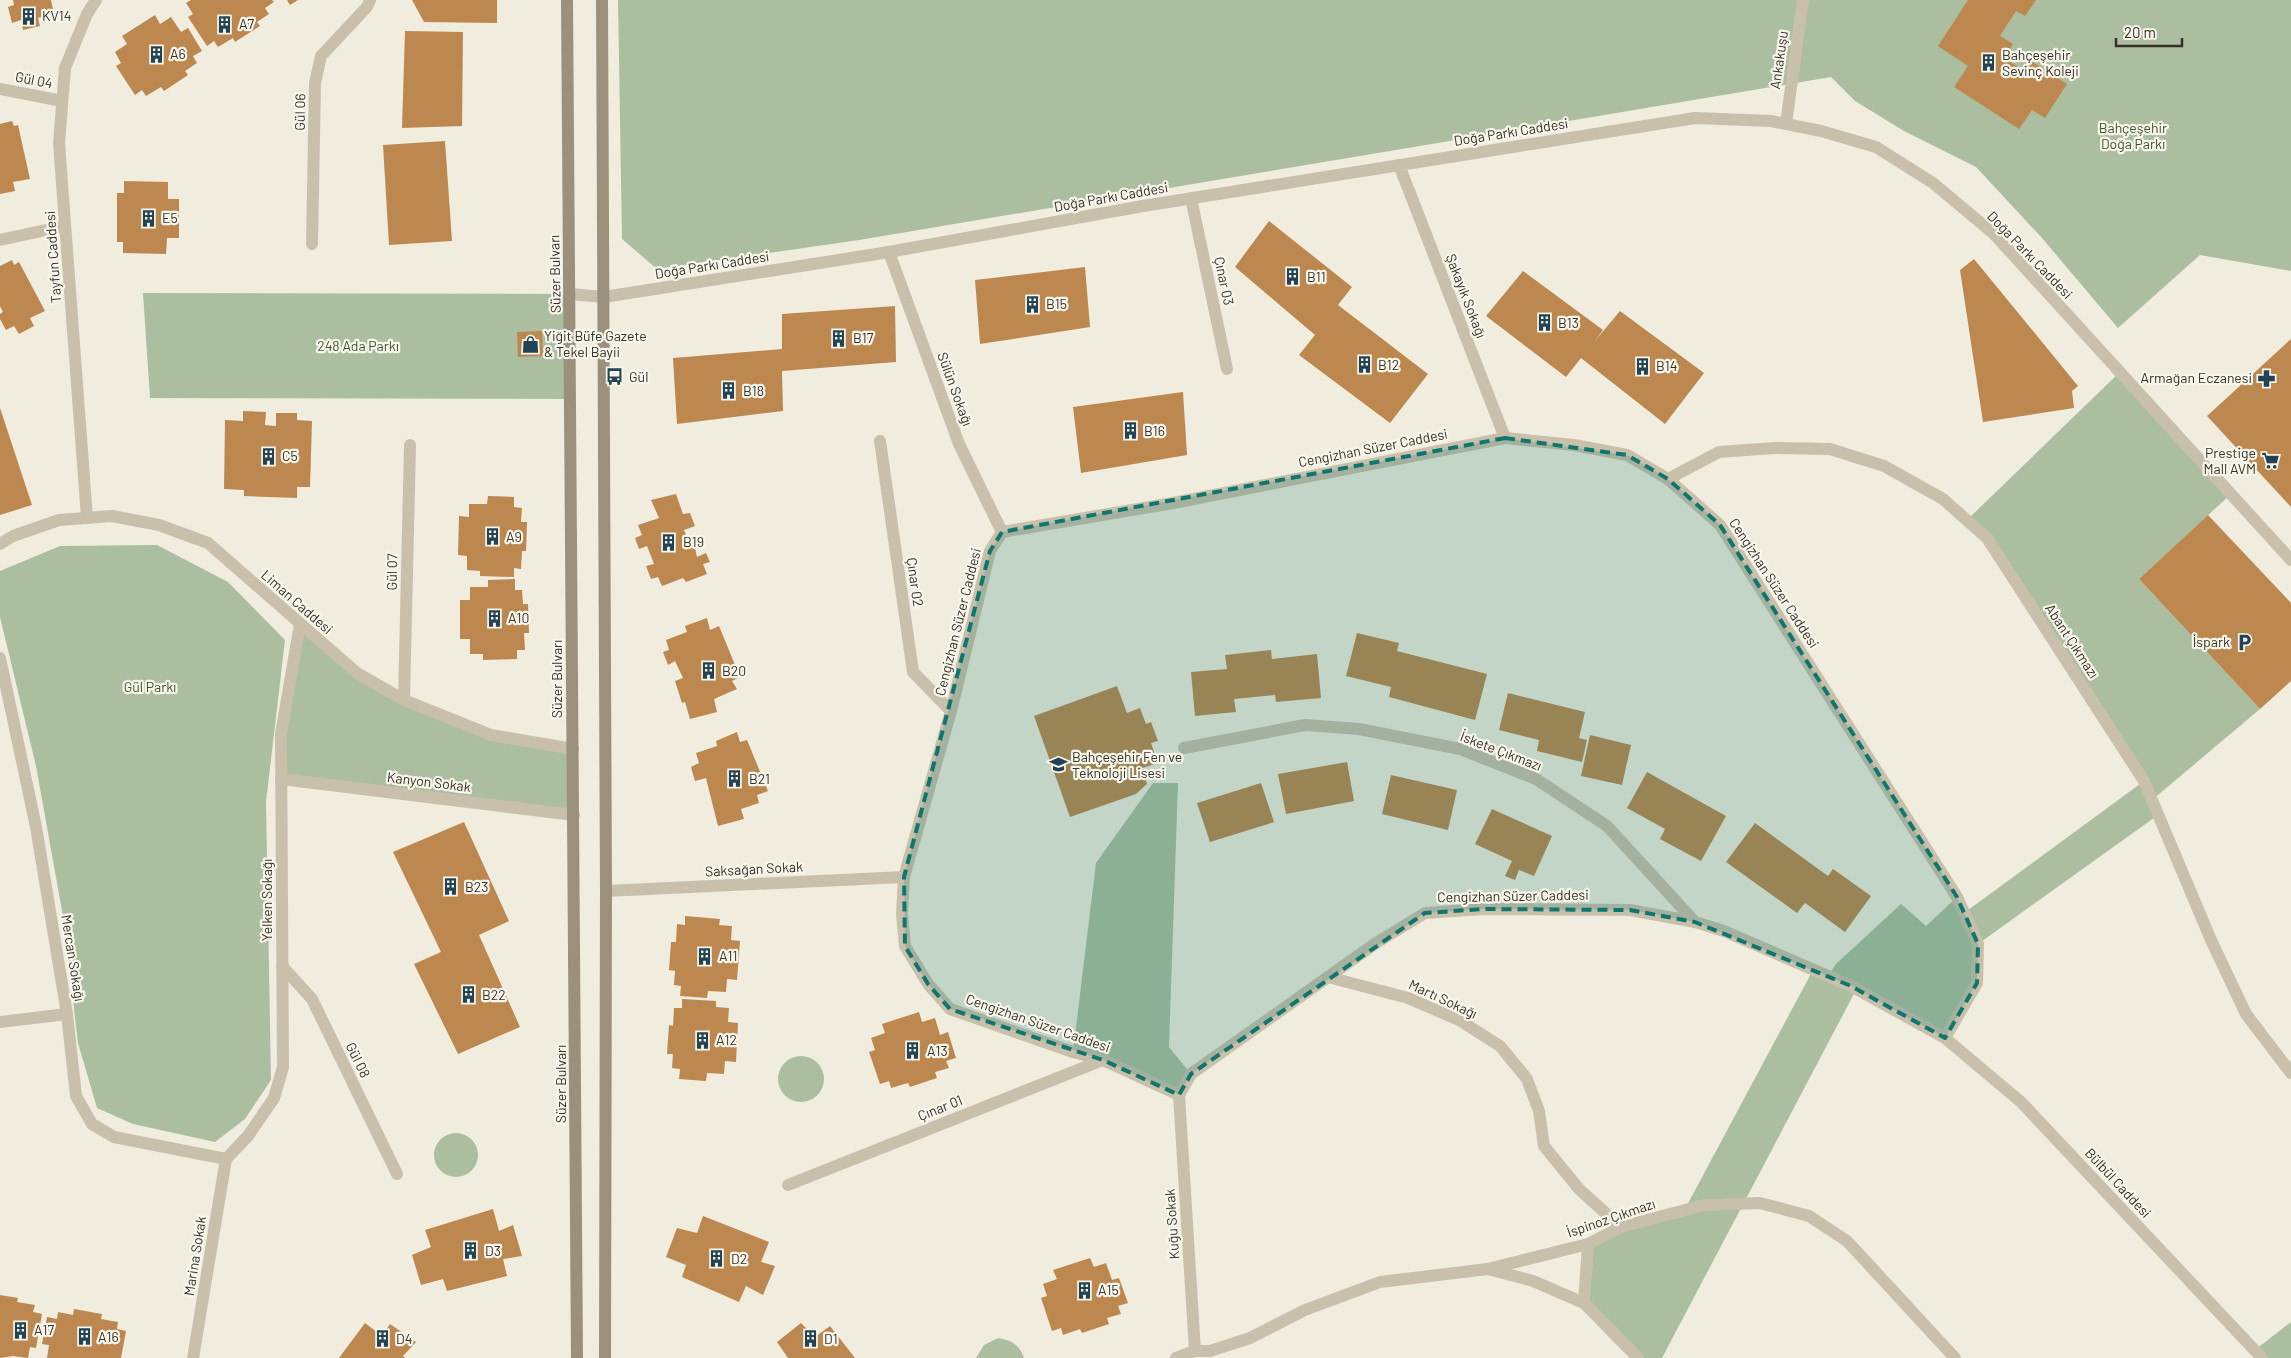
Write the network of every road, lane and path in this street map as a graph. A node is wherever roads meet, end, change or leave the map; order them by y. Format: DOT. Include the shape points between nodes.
graph roads {
  1 [pos="96,0"];
  2 [pos="370,0"];
  3 [pos="566,0"];
  4 [pos="602,0"];
  5 [pos="1803,0"];
  6 [pos="0,89"];
  7 [pos="62,101"];
  8 [pos="1786,124"];
  9 [pos="1399,165"];
  10 [pos="1191,198"];
  11 [pos="65,226"];
  12 [pos="0,240"];
  13 [pos="312,244"];
  14 [pos="889,252"];
  15 [pos="570,294"];
  16 [pos="604,297"];
  17 [pos="1227,369"];
  18 [pos="1505,438"];
  19 [pos="880,441"];
  20 [pos="410,445"];
  21 [pos="1668,479"];
  22 [pos="87,518"];
  23 [pos="1002,532"];
  24 [pos="0,544"];
  25 [pos="2291,560"];
  26 [pos="300,624"];
  27 [pos="0,658"];
  28 [pos="404,700"];
  29 [pos="951,711"];
  30 [pos="1184,748"];
  31 [pos="573,749"];
  32 [pos="281,779"];
  33 [pos="574,815"];
  34 [pos="904,877"];
  35 [pos="606,891"];
  36 [pos="1695,922"];
  37 [pos="282,966"];
  38 [pos="1328,977"];
  39 [pos="67,1014"];
  40 [pos="0,1022"];
  41 [pos="1945,1038"];
  42 [pos="1103,1060"];
  43 [pos="2291,1073"];
  44 [pos="1179,1095"];
  45 [pos="226,1159"];
  46 [pos="397,1174"];
  47 [pos="788,1185"];
  48 [pos="1621,1227"];
  49 [pos="1588,1244"];
  50 [pos="1488,1269"];
  51 [pos="1584,1303"];
  52 [pos="1195,1351"];
  53 [pos="193,1358"];
  54 [pos="577,1358"];
  55 [pos="605,1358"];
  56 [pos="1176,1358"];
  57 [pos="1638,1358"];
  58 [pos="1955,1358"];
  59 [pos="2262,1358"];
  1 -- 7 [label="street, Tayfun Caddesi" via="65,68"];
  2 -- 13 [label="street, Gül 06" via="320,56 315,83"];
  3 -- 15 [label="main road, Süzer Bulvarı"];
  4 -- 16 [label="main road"];
  5 -- 8 [label="street, Ankakuşu"];
  6 -- 7 [label="street, Gül 04"];
  7 -- 11 [label="street, Tayfun Caddesi" via="59,143"];
  8 -- 9 [label="street, Doğa Parkı Caddesi" via="1695,118"];
  8 -- 25 [label="street, Doğa Parkı Caddesi" via="1876,148 1934,183 1994,234"];
  9 -- 10 [label="street, Doğa Parkı Caddesi"];
  9 -- 18 [label="street, Şakayık Sokağı"];
  10 -- 14 [label="street, Doğa Parkı Caddesi"];
  10 -- 17 [label="street, Çınar 03"];
  11 -- 12 [label="street"];
  11 -- 22 [label="street, Tayfun Caddesi"];
  14 -- 16 [label="street, Doğa Parkı Caddesi"];
  14 -- 23 [label="street, Sülün Sokağı" via="959,444"];
  15 -- 16 [label="street, Doğa Parkı Caddesi"];
  15 -- 31 [label="main road, Süzer Bulvarı"];
  16 -- 35 [label="main road"];
  18 -- 21 [label="street, Cengizhan Süzer Caddesi" via="1574,445 1627,455"];
  18 -- 23 [label="street, Cengizhan Süzer Caddesi" via="1172,503"];
  19 -- 29 [label="street, Çınar 02" via="913,672"];
  20 -- 28 [label="street, Gül 07"];
  21 -- 41 [label="street, Cengizhan Süzer Caddesi" via="1720,525 1956,897 1978,944 1976,983"];
  21 -- 43 [label="street, Abant Çıkmazı" via="1719,452 1830,449 1884,466 1942,498 1987,538 2144,781 2246,1014"];
  22 -- 24 [label="street, Liman Caddesi" via="59,520 13,536"];
  22 -- 26 [label="street, Liman Caddesi" via="112,516 159,525 208,543"];
  23 -- 29 [label="street, Cengizhan Süzer Caddesi" via="990,551"];
  26 -- 28 [label="street, Liman Caddesi" via="357,673"];
  26 -- 32 [label="street, Yelken Sokağı" via="281,734"];
  27 -- 39 [label="street, Mercan Sokağı" via="36,827"];
  28 -- 31 [label="street, Liman Caddesi" via="491,735"];
  29 -- 34 [label="street, Cengizhan Süzer Caddesi"];
  30 -- 36 [label="street, İskete Çıkmazı" via="1305,725 1359,729 1460,749 1536,779 1607,826"];
  31 -- 33 [label="main road, Süzer Bulvarı"];
  32 -- 33 [label="street, Kanyon Sokak"];
  32 -- 37 [label="street, Yelken Sokağı"];
  33 -- 54 [label="main road, Süzer Bulvarı"];
  34 -- 35 [label="street, Saksağan Sokak"];
  34 -- 42 [label="street, Cengizhan Süzer Caddesi" via="902,914 905,946 928,984 950,1009"];
  35 -- 55 [label="main road"];
  36 -- 38 [label="street, Cengizhan Süzer Caddesi" via="1630,910 1484,909 1425,913"];
  36 -- 41 [label="street, Cengizhan Süzer Caddesi" via="1724,931 1850,986"];
  37 -- 45 [label="street, Yelken Sokağı" via="283,1066 279,1082 274,1098 248,1136"];
  37 -- 46 [label="street, Gül 08" via="312,999"];
  38 -- 44 [label="street, Cengizhan Süzer Caddesi" via="1191,1074"];
  38 -- 48 [label="street, Martı Sokağı" via="1408,998 1459,1020 1500,1046 1527,1079 1539,1112 1544,1146 1579,1189"];
  39 -- 40 [label="street"];
  39 -- 45 [label="street, Mercan Sokağı" via="76,1096 92,1124 114,1137"];
  41 -- 59 [label="street, Bülbül Caddesi" via="2021,1102"];
  42 -- 44 [label="street, Cengizhan Süzer Caddesi"];
  42 -- 47 [label="street, Çınar 01"];
  44 -- 52 [label="street, Kuğu Sokak"];
  45 -- 53 [label="street, Marina Sokak"];
  48 -- 49 [label="street, İspinoz Çıkmazı"];
  48 -- 58 [label="street, İspinoz Çıkmazı" via="1704,1204 1760,1203 1809,1216 1847,1241"];
  49 -- 50 [label="street, İspinoz Çıkmazı"];
  49 -- 51 [label="street"];
  50 -- 51 [label="street" via="1533,1281"];
  50 -- 52 [label="street" via="1380,1282 1305,1310 1250,1338 1210,1351"];
  51 -- 57 [label="street"];
  52 -- 56 [label="street"];
}
